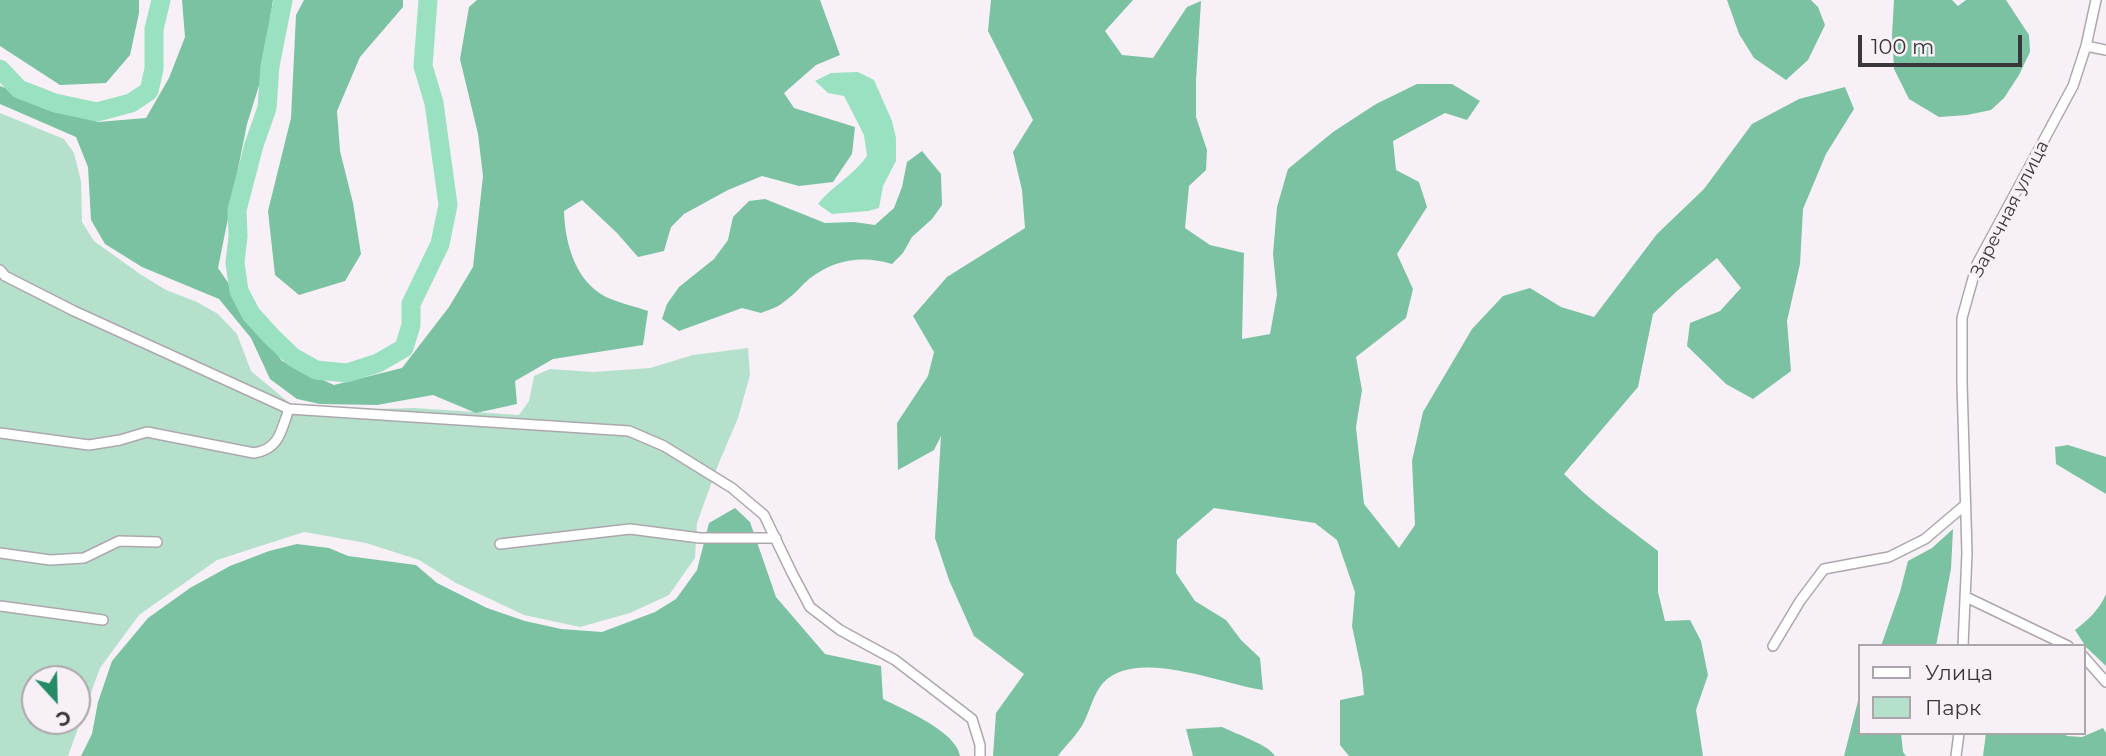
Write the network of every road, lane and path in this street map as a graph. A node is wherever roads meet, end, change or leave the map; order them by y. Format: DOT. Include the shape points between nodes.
graph roads {
  1 [pos="2096,0"];
  2 [pos="2086,46"];
  3 [pos="2106,50"];
  4 [pos="0,270"];
  5 [pos="289,409"];
  6 [pos="0,433"];
  7 [pos="1965,505"];
  8 [pos="776,538"];
  9 [pos="158,542"];
  10 [pos="500,544"];
  11 [pos="0,553"];
  12 [pos="1966,597"];
  13 [pos="0,606"];
  14 [pos="103,620"];
  15 [pos="1964,644"];
  16 [pos="2064,644"];
  17 [pos="1773,646"];
  18 [pos="2085,658"];
  19 [pos="2106,682"];
  20 [pos="1959,735"];
  21 [pos="980,756"];
  22 [pos="1956,756"];
  1 -- 2 [label="street, Заречная улица"];
  2 -- 3 [label="street"];
  2 -- 7 [label="street, Заречная улица" via="2074,86 1978,264 1962,318"];
  4 -- 5 [label="street" via="74,311"];
  5 -- 6 [label="street" via="276,443 254,453 147,432 89,445"];
  5 -- 8 [label="street" via="629,431 664,446 732,488 764,515"];
  7 -- 12 [label="street, Заречная улица"];
  7 -- 17 [label="street" via="1925,539 1889,557 1824,569"];
  8 -- 10 [label="street" via="700,538 630,529"];
  8 -- 21 [label="street" via="810,607 840,630 895,660 972,719"];
  9 -- 11 [label="street" via="120,541 84,558"];
  12 -- 15 [label="street, Заречная улица"];
  12 -- 16 [label="street"];
  13 -- 14 [label="street"];
  18 -- 19 [label="street"];
  20 -- 22 [label="street"];
}
